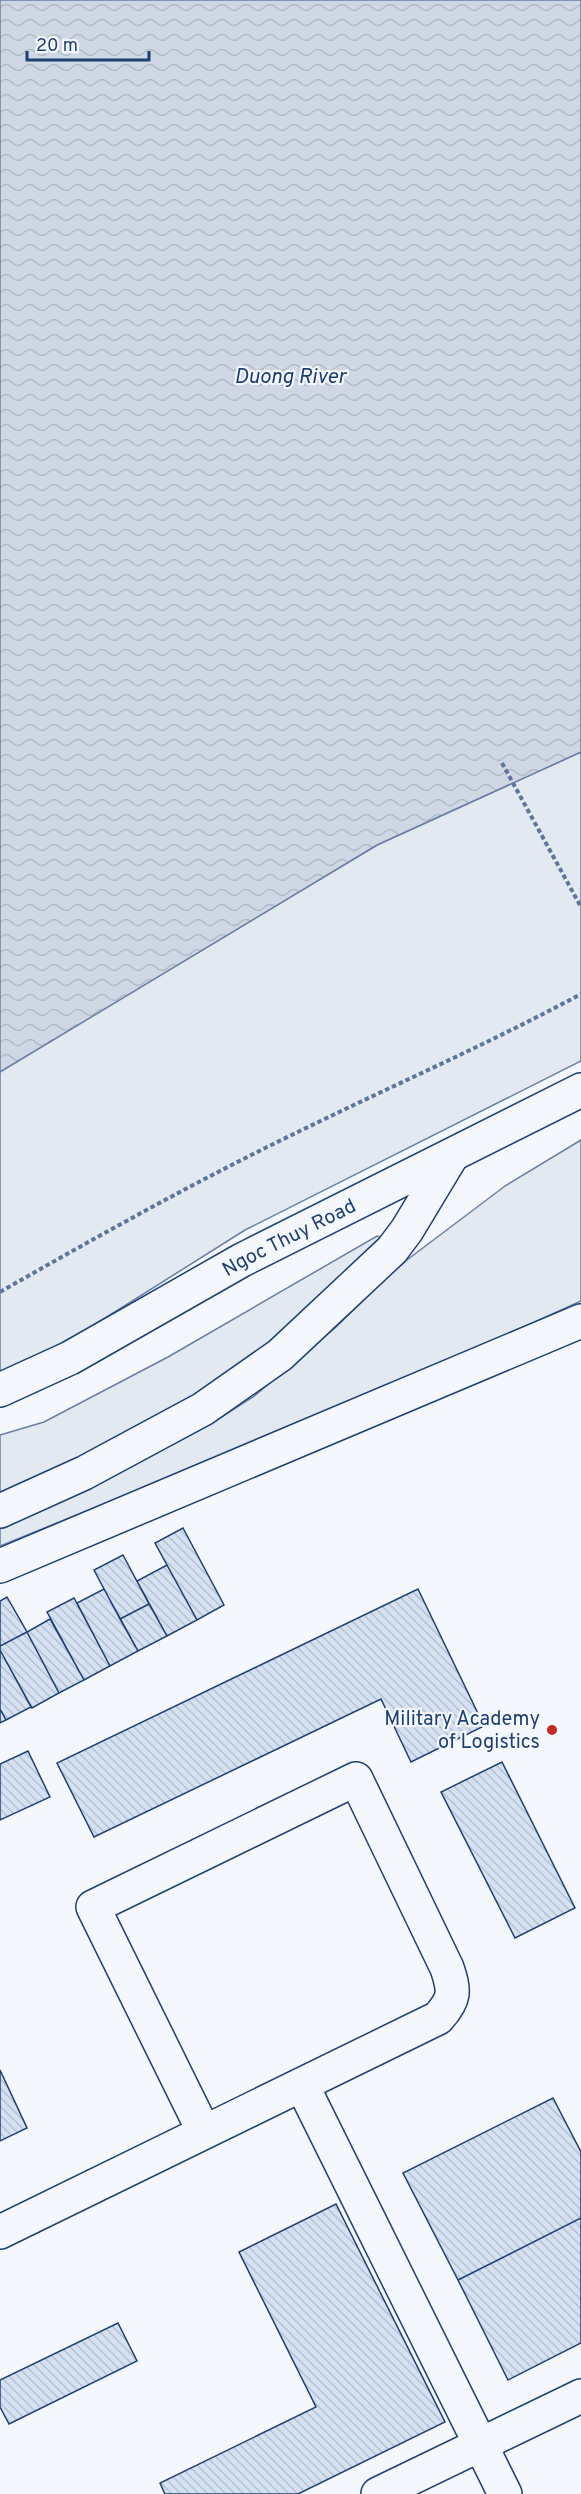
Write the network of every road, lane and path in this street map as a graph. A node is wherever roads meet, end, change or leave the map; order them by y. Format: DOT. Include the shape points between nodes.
graph roads {
  1 [pos="502,763"];
  2 [pos="581,907"];
  3 [pos="581,994"];
  4 [pos="581,1090"];
  5 [pos="451,1157"];
  6 [pos="0,1292"];
  7 [pos="581,1321"];
  8 [pos="0,1390"];
  9 [pos="0,1511"];
  10 [pos="0,1566"];
  11 [pos="302,2085"];
  12 [pos="204,2132"];
  13 [pos="0,2232"];
  14 [pos="581,2396"];
  15 [pos="480,2445"];
  16 [pos="378,2494"];
  17 [pos="505,2494"];
  1 -- 2 [label="path"];
  3 -- 6 [label="path" via="151,1206"];
  4 -- 5 [label="main road, Ngoc Thuy Road"];
  5 -- 8 [label="main road, Ngoc Thuy Road" via="242,1260 70,1358"];
  5 -- 9 [label="main road" via="392,1250 280,1355 166,1430"];
  7 -- 10 [label="main road"];
  11 -- 12 [label="main road"];
  11 -- 12 [label="main road" via="438,2018 451,2004 452,1984 447,1968 356,1779 93,1908"];
  11 -- 15 [label="main road"];
  12 -- 13 [label="main road"];
  14 -- 15 [label="main road"];
  15 -- 16 [label="main road"];
  15 -- 17 [label="main road"];
}
